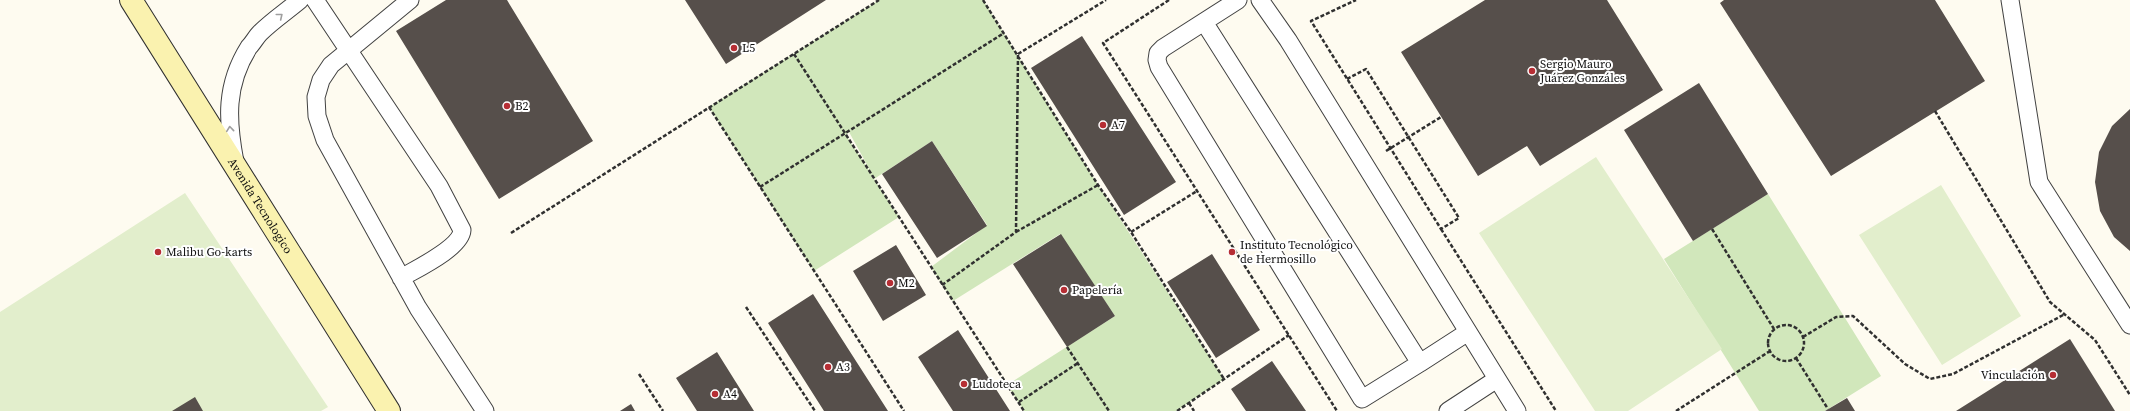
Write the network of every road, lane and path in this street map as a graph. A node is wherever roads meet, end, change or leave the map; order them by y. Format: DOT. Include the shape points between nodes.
graph roads {
  1 [pos="131,0"];
  2 [pos="300,0"];
  3 [pos="315,0"];
  4 [pos="410,0"];
  5 [pos="879,0"];
  6 [pos="983,0"];
  7 [pos="1106,0"];
  8 [pos="1238,0"];
  9 [pos="1260,0"];
  10 [pos="1356,0"];
  11 [pos="2010,0"];
  12 [pos="1204,22"];
  13 [pos="1004,33"];
  14 [pos="349,51"];
  15 [pos="794,54"];
  16 [pos="1018,54"];
  17 [pos="1347,79"];
  18 [pos="709,107"];
  19 [pos="1935,110"];
  20 [pos="1441,117"];
  21 [pos="845,134"];
  22 [pos="1408,137"];
  23 [pos="1390,148"];
  24 [pos="1365,164"];
  25 [pos="237,168"];
  26 [pos="1098,184"];
  27 [pos="760,187"];
  28 [pos="1197,191"];
  29 [pos="1441,229"];
  30 [pos="1712,229"];
  31 [pos="1016,232"];
  32 [pos="1131,232"];
  33 [pos="511,233"];
  34 [pos="401,278"];
  35 [pos="942,285"];
  36 [pos="746,307"];
  37 [pos="2065,314"];
  38 [pos="2130,325"];
  39 [pos="1774,329"];
  40 [pos="1468,332"];
  41 [pos="1288,335"];
  42 [pos="1803,337"];
  43 [pos="1067,348"];
  44 [pos="1770,351"];
  45 [pos="1796,358"];
  46 [pos="1420,362"];
  47 [pos="1078,363"];
  48 [pos="639,374"];
  49 [pos="1224,379"];
  50 [pos="1497,379"];
  51 [pos="2130,396"];
  52 [pos="1018,402"];
  53 [pos="1189,403"];
  54 [pos="1828,409"];
  55 [pos="389,411"];
  56 [pos="485,411"];
  57 [pos="663,411"];
  58 [pos="815,411"];
  59 [pos="904,411"];
  60 [pos="1024,411"];
  61 [pos="1109,411"];
  62 [pos="1177,411"];
  63 [pos="1194,411"];
  64 [pos="1448,411"];
  65 [pos="1517,411"];
  66 [pos="1556,411"];
  67 [pos="1676,411"];
  1 -- 25 [label="street, Avenida Tecnologico"];
  25 -- 2 [label="lane, one-way" via="228,108 234,78 259,33"];
  3 -- 14 [label="lane"];
  4 -- 14 [label="lane"];
  5 -- 15 [label="path"];
  6 -- 13 [label="path"];
  7 -- 16 [label="path"];
  8 -- 12 [label="lane"];
  9 -- 24 [label="lane" via="1288,40"];
  10 -- 17 [label="path" via="1311,22"];
  11 -- 38 [label="lane" via="2039,182"];
  12 -- 46 [label="lane"];
  12 -- 46 [label="lane" via="1158,53 1159,67 1362,399"];
  13 -- 16 [label="path"];
  13 -- 21 [label="path"];
  14 -- 34 [label="lane" via="331,65 321,80 316,97 317,116 325,140"];
  14 -- 34 [label="lane" via="439,186 462,230 459,241"];
  15 -- 18 [label="path"];
  15 -- 21 [label="path"];
  16 -- 26 [label="path"];
  16 -- 31 [label="path"];
  17 -- 22 [label="path" via="1366,69"];
  17 -- 23 [label="path"];
  18 -- 27 [label="path"];
  18 -- 33 [label="path"];
  19 -- 37 [label="path" via="2050,302"];
  20 -- 22 [label="path"];
  21 -- 27 [label="path"];
  21 -- 35 [label="path"];
  22 -- 23 [label="path"];
  22 -- 29 [label="path" via="1459,218"];
  23 -- 24 [label="path"];
  23 -- 29 [label="path"];
  24 -- 40 [label="lane"];
  25 -- 55 [label="street, Avenida Tecnologico"];
  26 -- 31 [label="path"];
  26 -- 32 [label="path"];
  27 -- 59 [label="path"];
  28 -- 32 [label="path"];
  29 -- 66 [label="path"];
  30 -- 39 [label="path"];
  31 -- 35 [label="path"];
  32 -- 49 [label="path"];
  34 -- 56 [label="lane"];
  35 -- 52 [label="path"];
  36 -- 58 [label="path"];
  37 -- 42 [label="path" via="1953,374 1930,379 1905,364 1853,316 1836,317"];
  37 -- 51 [label="path" via="2095,340"];
  39 -- 42 [label="path" via="1790,325"];
  39 -- 44 [label="path" via="1768,339"];
  40 -- 46 [label="lane"];
  40 -- 50 [label="lane"];
  41 -- 49 [label="path"];
  42 -- 45 [label="path" via="1803,349"];
  43 -- 47 [label="path"];
  44 -- 45 [label="path" via="1778,360 1790,361"];
  44 -- 67 [label="path"];
  45 -- 54 [label="path"];
  47 -- 52 [label="path"];
  47 -- 61 [label="path"];
  48 -- 57 [label="path"];
  49 -- 53 [label="path"];
  50 -- 64 [label="lane"];
  50 -- 65 [label="lane"];
  52 -- 60 [label="path"];
  53 -- 62 [label="path"];
  53 -- 63 [label="path"];
}
